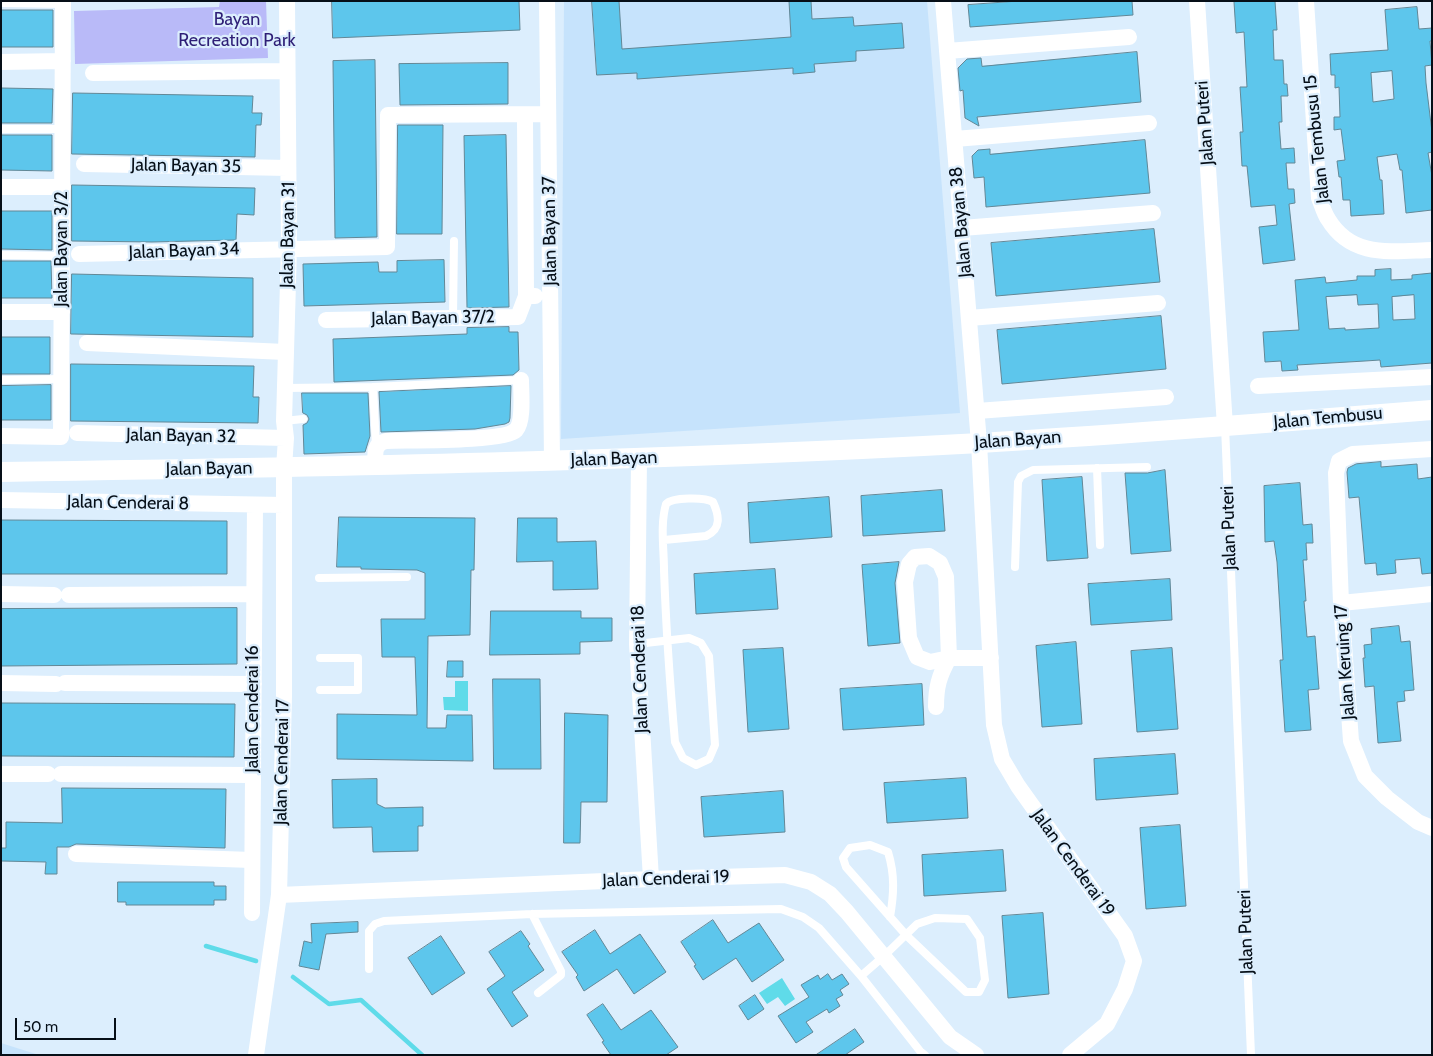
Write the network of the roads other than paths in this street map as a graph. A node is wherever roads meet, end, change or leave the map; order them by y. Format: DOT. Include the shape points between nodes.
graph roads {
  1 [pos="287,1"];
  2 [pos="547,1"];
  3 [pos="943,1"];
  4 [pos="1197,1"];
  5 [pos="1306,1"];
  6 [pos="1,3"];
  7 [pos="63,3"];
  8 [pos="1129,36"];
  9 [pos="947,51"];
  10 [pos="63,61"];
  11 [pos="1,62"];
  12 [pos="288,71"];
  13 [pos="93,72"];
  14 [pos="548,114"];
  15 [pos="525,118"];
  16 [pos="1149,123"];
  17 [pos="1,129"];
  18 [pos="63,129"];
  19 [pos="955,140"];
  20 [pos="84,164"];
  21 [pos="288,168"];
  22 [pos="1,187"];
  23 [pos="63,187"];
  24 [pos="1154,213"];
  25 [pos="962,228"];
  26 [pos="454,241"];
  27 [pos="289,248"];
  28 [pos="1432,250"];
  29 [pos="79,254"];
  30 [pos="1,255"];
  31 [pos="62,256"];
  32 [pos="526,296"];
  33 [pos="550,296"];
  34 [pos="1158,303"];
  35 [pos="1,312"];
  36 [pos="62,312"];
  37 [pos="453,317"];
  38 [pos="969,318"];
  39 [pos="326,320"];
  40 [pos="87,343"];
  41 [pos="285,352"];
  42 [pos="1432,377"];
  43 [pos="62,379"];
  44 [pos="1,380"];
  45 [pos="521,380"];
  46 [pos="1258,386"];
  47 [pos="373,387"];
  48 [pos="284,388"];
  49 [pos="1166,397"];
  50 [pos="1432,410"];
  51 [pos="977,411"];
  52 [pos="303,419"];
  53 [pos="284,421"];
  54 [pos="1225,426"];
  55 [pos="76,433"];
  56 [pos="1,436"];
  57 [pos="286,438"];
  58 [pos="979,443"];
  59 [pos="1432,449"];
  60 [pos="376,456"];
  61 [pos="639,458"];
  62 [pos="552,461"];
  63 [pos="1147,467"];
  64 [pos="284,468"];
  65 [pos="1097,468"];
  66 [pos="1,472"];
  67 [pos="1,500"];
  68 [pos="255,505"];
  69 [pos="284,505"];
  70 [pos="664,540"];
  71 [pos="1100,545"];
  72 [pos="1015,567"];
  73 [pos="319,578"];
  74 [pos="407,578"];
  75 [pos="1,594"];
  76 [pos="254,594"];
  77 [pos="1432,594"];
  78 [pos="1341,603"];
  79 [pos="666,640"];
  80 [pos="637,644"];
  81 [pos="320,658"];
  82 [pos="949,658"];
  83 [pos="991,658"];
  84 [pos="1,683"];
  85 [pos="254,684"];
  86 [pos="320,690"];
  87 [pos="936,708"];
  88 [pos="1,774"];
  89 [pos="253,775"];
  90 [pos="1432,828"];
  91 [pos="76,854"];
  92 [pos="252,860"];
  93 [pos="651,879"];
  94 [pos="279,895"];
  95 [pos="252,913"];
  96 [pos="532,914"];
  97 [pos="890,917"];
  98 [pos="906,935"];
  99 [pos="884,956"];
  100 [pos="369,968"];
  101 [pos="861,976"];
  102 [pos="538,993"];
  103 [pos="256,1055"];
  104 [pos="926,1055"];
  105 [pos="976,1055"];
  106 [pos="1070,1055"];
  107 [pos="1251,1055"];
  1 -- 12 [label="street, Jalan Bayan 31"];
  2 -- 14 [label="street, Jalan Bayan 37"];
  3 -- 9 [label="street, Jalan Bayan 38"];
  4 -- 54 [label="street, Jalan Puteri"];
  5 -- 28 [label="street, Jalan Tembusu 15" via="1319,198 1326,218 1337,233 1356,246 1381,251"];
  6 -- 7 [label="lane"];
  7 -- 10 [label="street, Jalan Bayan 3/2"];
  8 -- 9 [label="street"];
  9 -- 19 [label="street, Jalan Bayan 38"];
  10 -- 11 [label="street"];
  10 -- 18 [label="street, Jalan Bayan 3/2"];
  12 -- 13 [label="street"];
  12 -- 21 [label="street, Jalan Bayan 31"];
  14 -- 27 [label="street, Jalan Bayan 34" via="388,115 387,247"];
  14 -- 33 [label="street, Jalan Bayan 37"];
  15 -- 32 [label="street"];
  16 -- 19 [label="street"];
  17 -- 18 [label="lane"];
  18 -- 23 [label="street, Jalan Bayan 3/2"];
  19 -- 25 [label="street, Jalan Bayan 38"];
  20 -- 21 [label="street, Jalan Bayan 35"];
  21 -- 27 [label="street, Jalan Bayan 31"];
  22 -- 23 [label="street"];
  23 -- 31 [label="street, Jalan Bayan 3/2"];
  24 -- 25 [label="street"];
  25 -- 38 [label="street, Jalan Bayan 38"];
  26 -- 37 [label="lane"];
  27 -- 29 [label="street, Jalan Bayan 34"];
  27 -- 41 [label="street, Jalan Bayan 31"];
  30 -- 31 [label="lane"];
  31 -- 36 [label="street, Jalan Bayan 3/2"];
  32 -- 33 [label="street"];
  32 -- 37 [label="street, Jalan Bayan 37/2" via="518,317"];
  33 -- 62 [label="street, Jalan Bayan 37"];
  34 -- 38 [label="street"];
  35 -- 36 [label="street"];
  36 -- 43 [label="street, Jalan Bayan 3/2"];
  37 -- 39 [label="street, Jalan Bayan 37/2"];
  38 -- 51 [label="street, Jalan Bayan 38"];
  40 -- 41 [label="street"];
  41 -- 48 [label="street, Jalan Bayan 31"];
  42 -- 46 [label="street"];
  43 -- 44 [label="lane"];
  43 -- 56 [label="street, Jalan Bayan 3/2" via="61,437"];
  45 -- 47 [label="lane"];
  45 -- 60 [label="street" via="520,423 509,435 379,442"];
  47 -- 48 [label="lane"];
  47 -- 60 [label="lane"];
  48 -- 53 [label="street, Jalan Bayan 31"];
  49 -- 51 [label="street"];
  50 -- 54 [label="street, Jalan Tembusu"];
  51 -- 58 [label="street, Jalan Bayan 38"];
  52 -- 53 [label="lane"];
  53 -- 57 [label="street, Jalan Bayan 31"];
  54 -- 58 [label="street, Jalan Bayan"];
  54 -- 107 [label="lane, Jalan Puteri"];
  55 -- 57 [label="street, Jalan Bayan 32"];
  57 -- 64 [label="street, Jalan Bayan 31"];
  58 -- 61 [label="street, Jalan Bayan"];
  58 -- 83 [label="street, Jalan Cenderai 19"];
  59 -- 78 [label="street, Jalan Keruing 17" via="1353,454 1339,461 1336,473"];
  60 -- 62 [label="street, Jalan Bayan"];
  60 -- 64 [label="street, Jalan Bayan"];
  61 -- 62 [label="street, Jalan Bayan"];
  61 -- 80 [label="street, Jalan Cenderai 18"];
  63 -- 65 [label="lane"];
  64 -- 66 [label="street, Jalan Bayan"];
  64 -- 69 [label="street, Jalan Cenderai 17"];
  65 -- 71 [label="lane"];
  65 -- 72 [label="lane" via="1033,470 1021,476 1018,482"];
  67 -- 68 [label="street, Jalan Cenderai 8"];
  68 -- 69 [label="street, Jalan Cenderai 8"];
  68 -- 76 [label="street, Jalan Cenderai 16"];
  69 -- 94 [label="street, Jalan Cenderai 17"];
  70 -- 70 [label="lane" via="713,533 717,526 713,502 704,499 668,501 664,511"];
  70 -- 79 [label="lane"];
  73 -- 74 [label="lane"];
  75 -- 76 [label="street"];
  76 -- 85 [label="street, Jalan Cenderai 16"];
  77 -- 78 [label="street"];
  78 -- 90 [label="street, Jalan Keruing 17" via="1354,750 1365,776 1386,798"];
  79 -- 79 [label="lane" via="689,638 701,643 709,656 715,745 708,759 696,765 683,758 675,742"];
  79 -- 80 [label="lane"];
  80 -- 93 [label="street, Jalan Cenderai 18"];
  81 -- 86 [label="lane" via="358,658 358,690"];
  82 -- 82 [label="street" via="930,662 917,657 909,638 905,582 909,564 915,557 929,556 940,563 946,577"];
  82 -- 83 [label="street"];
  82 -- 87 [label="street" via="936,688"];
  83 -- 106 [label="street, Jalan Cenderai 19" via="994,725 1002,759 1125,936 1134,961 1125,989 1107,1024"];
  84 -- 85 [label="street"];
  85 -- 89 [label="street, Jalan Cenderai 16"];
  88 -- 89 [label="street"];
  89 -- 92 [label="street, Jalan Cenderai 16"];
  91 -- 92 [label="street"];
  92 -- 95 [label="street, Jalan Cenderai 16"];
  93 -- 94 [label="street, Jalan Cenderai 19"];
  93 -- 99 [label="street, Jalan Cenderai 19" via="785,875 811,882 830,894"];
  94 -- 103 [label="street, Jalan Cenderai 17"];
  96 -- 100 [label="lane" via="384,921 369,931"];
  96 -- 101 [label="lane" via="781,908 819,928"];
  96 -- 102 [label="lane" via="562,971"];
  97 -- 97 [label="lane" via="846,867 843,858 850,848 870,844 888,852 893,870"];
  97 -- 98 [label="lane"];
  98 -- 98 [label="lane" via="916,924 935,918 968,919 980,938 985,980 979,992 966,992"];
  98 -- 99 [label="lane"];
  99 -- 101 [label="lane"];
  99 -- 105 [label="street, Jalan Cenderai 19" via="950,1037"];
  101 -- 104 [label="lane"];
}
